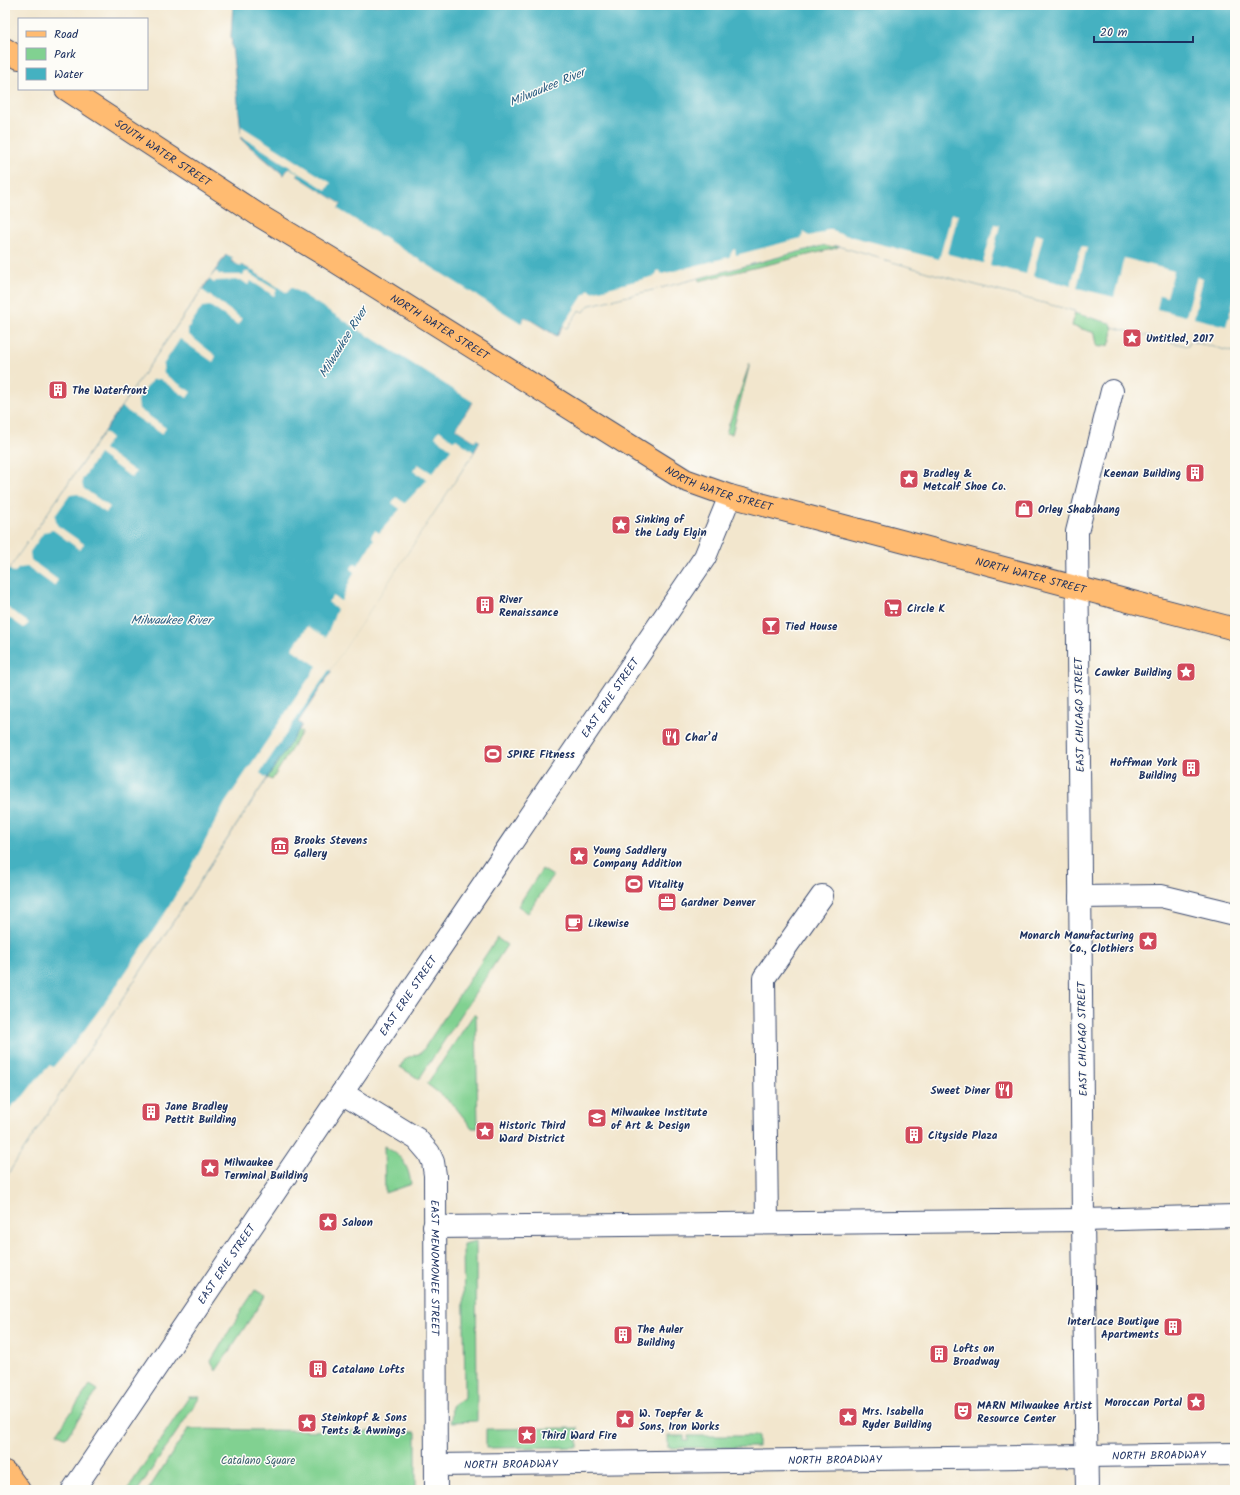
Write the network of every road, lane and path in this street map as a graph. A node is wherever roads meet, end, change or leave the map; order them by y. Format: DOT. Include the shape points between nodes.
graph roads {
  1 [pos="5,49"];
  2 [pos="18,57"];
  3 [pos="68,90"];
  4 [pos="260,216"];
  5 [pos="1112,391"];
  6 [pos="730,496"];
  7 [pos="1078,588"];
  8 [pos="1235,629"];
  9 [pos="822,896"];
  10 [pos="1080,897"];
  11 [pos="1235,914"];
  12 [pos="342,1093"];
  13 [pos="1235,1216"];
  14 [pos="1083,1220"];
  15 [pos="767,1223"];
  16 [pos="434,1227"];
  17 [pos="1235,1454"];
  18 [pos="1087,1456"];
  19 [pos="436,1465"];
  20 [pos="5,1472"];
  21 [pos="19,1490"];
  22 [pos="72,1490"];
  23 [pos="436,1490"];
  24 [pos="1088,1490"];
  1 -- 2 [label="main road"];
  3 -- 4 [label="main road, SOUTH WATER STREET"];
  4 -- 6 [label="main road, NORTH WATER STREET" via="685,480"];
  5 -- 7 [label="street, EAST CHICAGO STREET" via="1077,532"];
  6 -- 7 [label="main road, NORTH WATER STREET"];
  6 -- 12 [label="street, EAST ERIE STREET" via="705,557"];
  7 -- 8 [label="main road, NORTH WATER STREET"];
  7 -- 10 [label="street, EAST CHICAGO STREET"];
  9 -- 15 [label="street" via="764,978"];
  10 -- 11 [label="street" via="1161,896"];
  10 -- 14 [label="street, EAST CHICAGO STREET"];
  12 -- 16 [label="street, EAST MENOMONEE STREET" via="417,1140 429,1153 435,1175"];
  12 -- 22 [label="street, EAST ERIE STREET"];
  13 -- 14 [label="street"];
  14 -- 15 [label="street"];
  14 -- 18 [label="street, EAST CHICAGO STREET"];
  15 -- 16 [label="street"];
  16 -- 19 [label="street, EAST MENOMONEE STREET"];
  17 -- 18 [label="street, NORTH BROADWAY"];
  18 -- 19 [label="street, NORTH BROADWAY"];
  18 -- 24 [label="street, EAST CHICAGO STREET"];
  19 -- 23 [label="street, EAST MENOMONEE STREET"];
  20 -- 21 [label="main road"];
}
